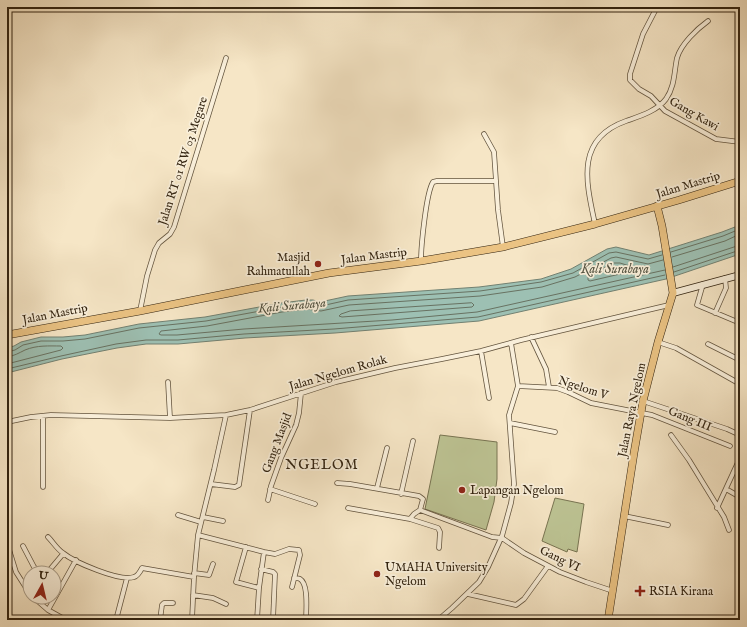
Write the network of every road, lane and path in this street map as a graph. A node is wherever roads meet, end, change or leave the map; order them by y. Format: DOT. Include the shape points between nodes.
graph roads {
  1 [pos="657,7"];
  2 [pos="708,21"];
  3 [pos="226,58"];
  4 [pos="660,105"];
  5 [pos="484,134"];
  6 [pos="740,142"];
  7 [pos="496,181"];
  8 [pos="740,181"];
  9 [pos="657,206"];
  10 [pos="595,224"];
  11 [pos="503,247"];
  12 [pos="421,261"];
  13 [pos="740,275"];
  14 [pos="726,278"];
  15 [pos="703,284"];
  16 [pos="673,293"];
  17 [pos="670,305"];
  18 [pos="140,311"];
  19 [pos="715,313"];
  20 [pos="740,323"];
  21 [pos="7,335"];
  22 [pos="531,337"];
  23 [pos="658,342"];
  24 [pos="509,343"];
  25 [pos="708,344"];
  26 [pos="482,351"];
  27 [pos="740,360"];
  28 [pos="168,382"];
  29 [pos="740,384"];
  30 [pos="518,386"];
  31 [pos="550,387"];
  32 [pos="301,393"];
  33 [pos="489,398"];
  34 [pos="644,402"];
  35 [pos="250,410"];
  36 [pos="642,412"];
  37 [pos="226,415"];
  38 [pos="43,416"];
  39 [pos="170,418"];
  40 [pos="7,422"];
  41 [pos="510,423"];
  42 [pos="555,432"];
  43 [pos="671,435"];
  44 [pos="740,435"];
  45 [pos="413,441"];
  46 [pos="730,446"];
  47 [pos="387,448"];
  48 [pos="740,458"];
  49 [pos="738,467"];
  50 [pos="337,483"];
  51 [pos="211,484"];
  52 [pos="43,487"];
  53 [pos="377,488"];
  54 [pos="270,489"];
  55 [pos="726,489"];
  56 [pos="401,494"];
  57 [pos="740,497"];
  58 [pos="268,500"];
  59 [pos="315,504"];
  60 [pos="348,508"];
  61 [pos="717,508"];
  62 [pos="420,510"];
  63 [pos="178,515"];
  64 [pos="624,516"];
  65 [pos="203,517"];
  66 [pos="410,520"];
  67 [pos="223,521"];
  68 [pos="201,522"];
  69 [pos="668,525"];
  70 [pos="729,530"];
  71 [pos="198,534"];
  72 [pos="48,537"];
  73 [pos="500,538"];
  74 [pos="7,543"];
  75 [pos="23,546"];
  76 [pos="246,547"];
  77 [pos="439,548"];
  78 [pos="264,552"];
  79 [pos="63,554"];
  80 [pos="76,560"];
  81 [pos="213,564"];
  82 [pos="33,565"];
  83 [pos="54,565"];
  84 [pos="548,566"];
  85 [pos="261,569"];
  86 [pos="194,575"];
  87 [pos="127,578"];
  88 [pos="294,578"];
  89 [pos="22,581"];
  90 [pos="292,587"];
  91 [pos="259,588"];
  92 [pos="613,591"];
  93 [pos="468,594"];
  94 [pos="193,596"];
  95 [pos="173,603"];
  96 [pos="226,604"];
  97 [pos="42,605"];
  98 [pos="48,610"];
  99 [pos="66,620"];
  100 [pos="116,620"];
  101 [pos="160,620"];
  102 [pos="192,620"];
  103 [pos="257,620"];
  104 [pos="273,620"];
  105 [pos="306,620"];
  106 [pos="438,620"];
  107 [pos="608,620"];
  1 -- 4 [label="street, Gang Kawi" via="643,34 629,77 631,82"];
  2 -- 4 [label="street" via="683,45 677,58 671,91"];
  3 -- 18 [label="street, Jalan RT 01 RW 03 Megare" via="174,227 155,250"];
  4 -- 6 [label="street, Gang Kawi" via="665,111 716,139"];
  4 -- 10 [label="street" via="611,127 597,138 587,175"];
  5 -- 7 [label="street" via="494,152"];
  7 -- 11 [label="street"];
  7 -- 12 [label="street" via="433,182 427,206"];
  8 -- 9 [label="main road, Jalan Mastrip"];
  9 -- 10 [label="main road, Jalan Mastrip"];
  9 -- 16 [label="main road, Jalan Raya Ngelom"];
  10 -- 11 [label="main road, Jalan Mastrip"];
  11 -- 12 [label="main road, Jalan Mastrip"];
  12 -- 18 [label="main road, Jalan Mastrip" via="329,273"];
  13 -- 14 [label="main road"];
  14 -- 15 [label="main road"];
  14 -- 19 [label="street" via="726,288"];
  15 -- 16 [label="main road"];
  15 -- 19 [label="street" via="697,305"];
  16 -- 17 [label="main road, Jalan Raya Ngelom"];
  17 -- 22 [label="street, Jalan Ngelom Rolak"];
  17 -- 23 [label="main road, Jalan Raya Ngelom"];
  18 -- 21 [label="main road, Jalan Mastrip"];
  19 -- 20 [label="street"];
  22 -- 24 [label="street, Jalan Ngelom Rolak"];
  22 -- 31 [label="street" via="546,369"];
  23 -- 29 [label="street" via="676,348"];
  23 -- 34 [label="main road, Jalan Raya Ngelom"];
  24 -- 26 [label="street, Jalan Ngelom Rolak"];
  24 -- 30 [label="street"];
  25 -- 27 [label="street"];
  26 -- 32 [label="street, Jalan Ngelom Rolak" via="395,368"];
  26 -- 33 [label="street"];
  28 -- 39 [label="street"];
  30 -- 31 [label="street, Ngelom V"];
  30 -- 41 [label="street" via="510,412"];
  31 -- 36 [label="street, Ngelom V" via="591,403"];
  32 -- 35 [label="street, Jalan Ngelom Rolak"];
  32 -- 54 [label="street, Gang Masjid" via="296,425"];
  34 -- 36 [label="main road, Jalan Raya Ngelom"];
  34 -- 44 [label="street"];
  35 -- 37 [label="street, Jalan Ngelom Rolak"];
  35 -- 51 [label="street" via="239,485 236,487"];
  36 -- 46 [label="street, Gang III"];
  36 -- 64 [label="main road, Jalan Raya Ngelom"];
  37 -- 39 [label="street, Jalan Ngelom Rolak"];
  37 -- 51 [label="street"];
  38 -- 39 [label="street, Jalan Ngelom Rolak"];
  38 -- 40 [label="street, Jalan Ngelom Rolak"];
  38 -- 52 [label="street"];
  41 -- 42 [label="street"];
  41 -- 73 [label="street" via="514,484"];
  43 -- 61 [label="street" via="686,455"];
  45 -- 56 [label="street"];
  47 -- 53 [label="street"];
  48 -- 49 [label="street"];
  49 -- 55 [label="street"];
  50 -- 53 [label="street"];
  51 -- 65 [label="street"];
  53 -- 56 [label="street"];
  54 -- 58 [label="street, Gang Masjid"];
  54 -- 59 [label="street"];
  55 -- 57 [label="street"];
  55 -- 61 [label="street"];
  56 -- 62 [label="street" via="422,498"];
  60 -- 66 [label="street"];
  61 -- 70 [label="street"];
  62 -- 66 [label="street"];
  62 -- 73 [label="street"];
  63 -- 68 [label="street"];
  64 -- 69 [label="street"];
  64 -- 92 [label="main road, Jalan Raya Ngelom"];
  65 -- 67 [label="street"];
  65 -- 68 [label="street"];
  66 -- 77 [label="street" via="440,530"];
  68 -- 71 [label="street"];
  71 -- 76 [label="street"];
  71 -- 86 [label="street"];
  72 -- 79 [label="street"];
  73 -- 84 [label="street, Gang VI"];
  73 -- 93 [label="street" via="488,567"];
  74 -- 89 [label="street" via="16,572"];
  75 -- 82 [label="street"];
  76 -- 78 [label="street"];
  76 -- 91 [label="street" via="236,582"];
  78 -- 85 [label="street"];
  78 -- 88 [label="street" via="275,554 290,549 299,550"];
  79 -- 80 [label="street"];
  79 -- 83 [label="street"];
  80 -- 87 [label="street" via="111,576"];
  80 -- 98 [label="street"];
  81 -- 86 [label="street" via="209,576"];
  84 -- 92 [label="street, Gang VI"];
  84 -- 93 [label="street" via="524,599 516,605"];
  85 -- 91 [label="street"];
  85 -- 104 [label="street" via="275,574"];
  86 -- 87 [label="street" via="142,568 134,577"];
  86 -- 94 [label="street"];
  87 -- 100 [label="street"];
  88 -- 90 [label="street"];
  88 -- 105 [label="street" via="301,579 304,584"];
  91 -- 103 [label="street"];
  92 -- 107 [label="main road, Jalan Raya Ngelom"];
  93 -- 106 [label="street"];
  94 -- 96 [label="street" via="213,598"];
  94 -- 102 [label="street"];
  95 -- 101 [label="street" via="167,602 162,605"];
  97 -- 98 [label="street"];
  98 -- 99 [label="street"];
}
